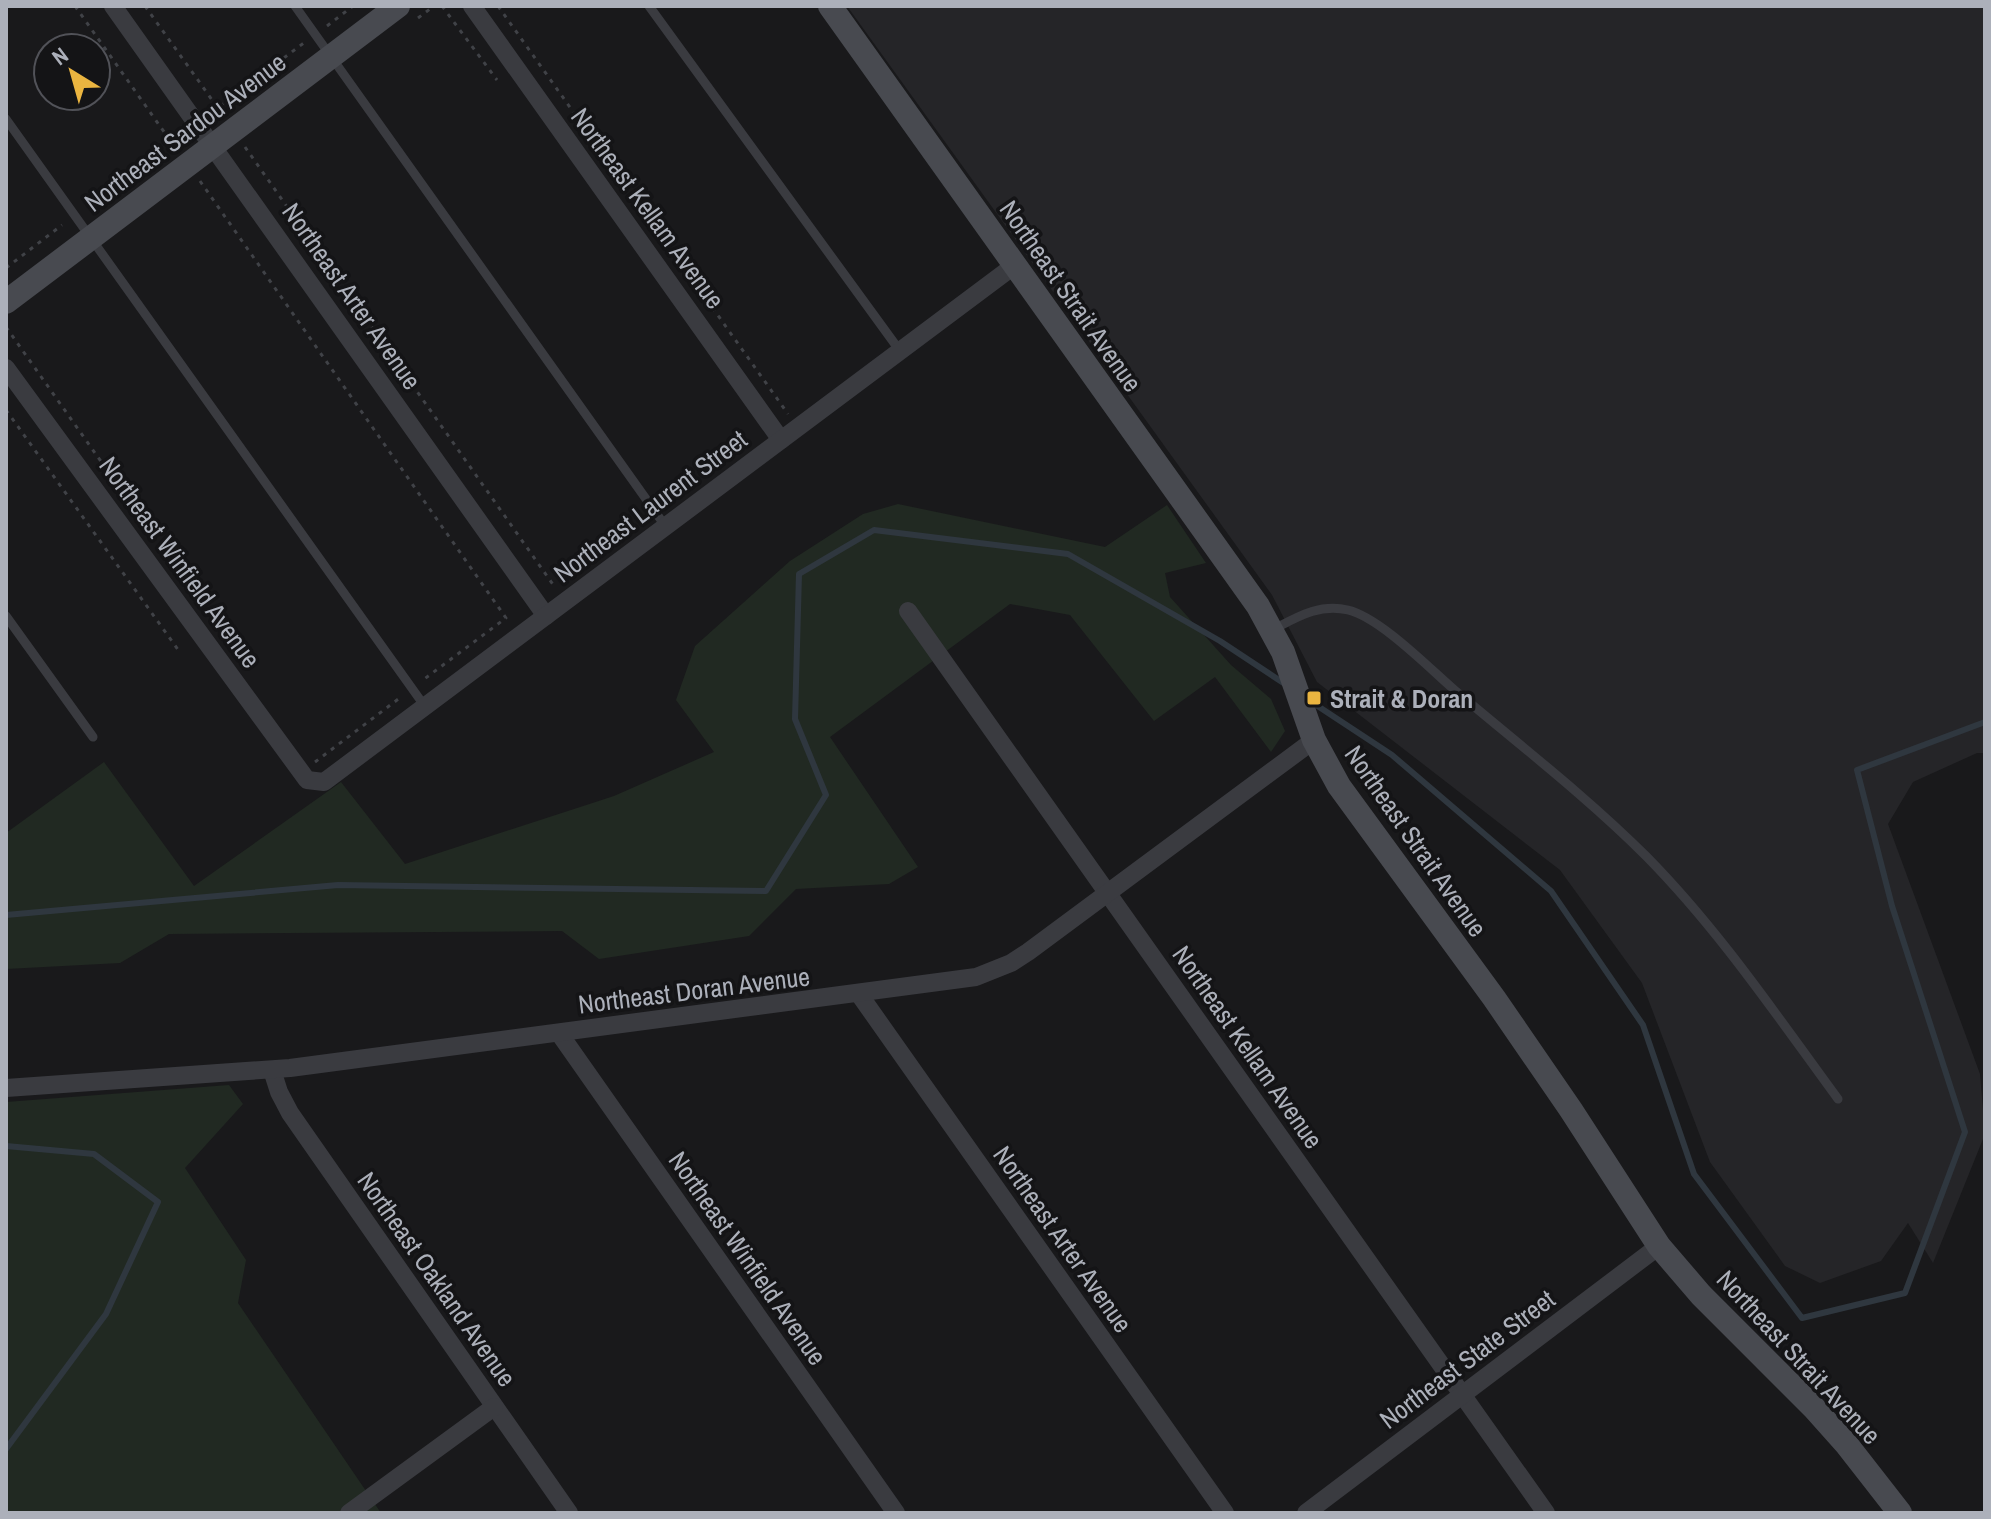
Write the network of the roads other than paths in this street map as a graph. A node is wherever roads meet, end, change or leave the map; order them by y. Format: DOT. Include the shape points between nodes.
graph roads {
  1 [pos="113,6"];
  2 [pos="295,6"];
  3 [pos="398,6"];
  4 [pos="472,6"];
  5 [pos="649,6"];
  6 [pos="830,6"];
  7 [pos="330,58"];
  8 [pos="6,119"];
  9 [pos="213,145"];
  10 [pos="91,238"];
  11 [pos="1015,265"];
  12 [pos="6,302"];
  13 [pos="900,351"];
  14 [pos="6,368"];
  15 [pos="781,440"];
  16 [pos="666,527"];
  17 [pos="908,611"];
  18 [pos="6,616"];
  19 [pos="546,616"];
  20 [pos="1271,631"];
  21 [pos="426,708"];
  22 [pos="93,737"];
  23 [pos="1314,740"];
  24 [pos="314,783"];
  25 [pos="1108,894"];
  26 [pos="859,994"];
  27 [pos="559,1033"];
  28 [pos="272,1070"];
  29 [pos="6,1088"];
  30 [pos="1838,1099"];
  31 [pos="1659,1246"];
  32 [pos="1462,1395"];
  33 [pos="494,1407"];
  34 [pos="349,1513"];
  35 [pos="569,1513"];
  36 [pos="896,1513"];
  37 [pos="1225,1513"];
  38 [pos="1306,1513"];
  39 [pos="1546,1513"];
  40 [pos="1900,1513"];
  1 -- 9 [label="street, Northeast Arter Avenue"];
  2 -- 7 [label="lane"];
  3 -- 7 [label="main road, Northeast Sardou Avenue"];
  4 -- 15 [label="street, Northeast Kellam Avenue"];
  5 -- 13 [label="lane"];
  6 -- 11 [label="main road, Northeast Strait Avenue"];
  7 -- 9 [label="main road, Northeast Sardou Avenue"];
  7 -- 16 [label="lane"];
  8 -- 10 [label="lane"];
  9 -- 10 [label="main road, Northeast Sardou Avenue"];
  9 -- 19 [label="street, Northeast Arter Avenue"];
  10 -- 12 [label="main road, Northeast Sardou Avenue"];
  10 -- 21 [label="lane"];
  11 -- 13 [label="street, Northeast Laurent Street"];
  11 -- 20 [label="main road, Northeast Strait Avenue"];
  13 -- 15 [label="street, Northeast Laurent Street"];
  14 -- 24 [label="street, Northeast Winfield Avenue"];
  15 -- 16 [label="street, Northeast Laurent Street"];
  16 -- 19 [label="street, Northeast Laurent Street"];
  17 -- 25 [label="street, Northeast Kellam Avenue"];
  18 -- 22 [label="lane"];
  19 -- 21 [label="street, Northeast Laurent Street"];
  20 -- 23 [label="main road, Northeast Strait Avenue" via="1297,686"];
  20 -- 30 [label="lane" via="1331,607 1363,615 1399,642 1646,856 1734,958"];
  21 -- 24 [label="street, Northeast Laurent Street" via="329,780"];
  23 -- 25 [label="street, Northeast Doran Avenue"];
  23 -- 31 [label="main road, Northeast Strait Avenue" via="1339,786 1520,1035"];
  25 -- 26 [label="street, Northeast Doran Avenue" via="993,971 958,982"];
  25 -- 32 [label="street, Northeast Kellam Avenue"];
  26 -- 27 [label="street, Northeast Doran Avenue"];
  26 -- 37 [label="street, Northeast Arter Avenue"];
  27 -- 28 [label="street, Northeast Doran Avenue"];
  27 -- 36 [label="street, Northeast Winfield Avenue"];
  28 -- 29 [label="street, Northeast Doran Avenue"];
  28 -- 33 [label="street, Northeast Oakland Avenue" via="290,1113"];
  31 -- 32 [label="street, Northeast State Street"];
  31 -- 40 [label="main road, Northeast Strait Avenue" via="1822,1417"];
  32 -- 38 [label="street, Northeast State Street"];
  32 -- 39 [label="street, Northeast Kellam Avenue"];
  33 -- 34 [label="street"];
  33 -- 35 [label="street, Northeast Oakland Avenue"];
}
